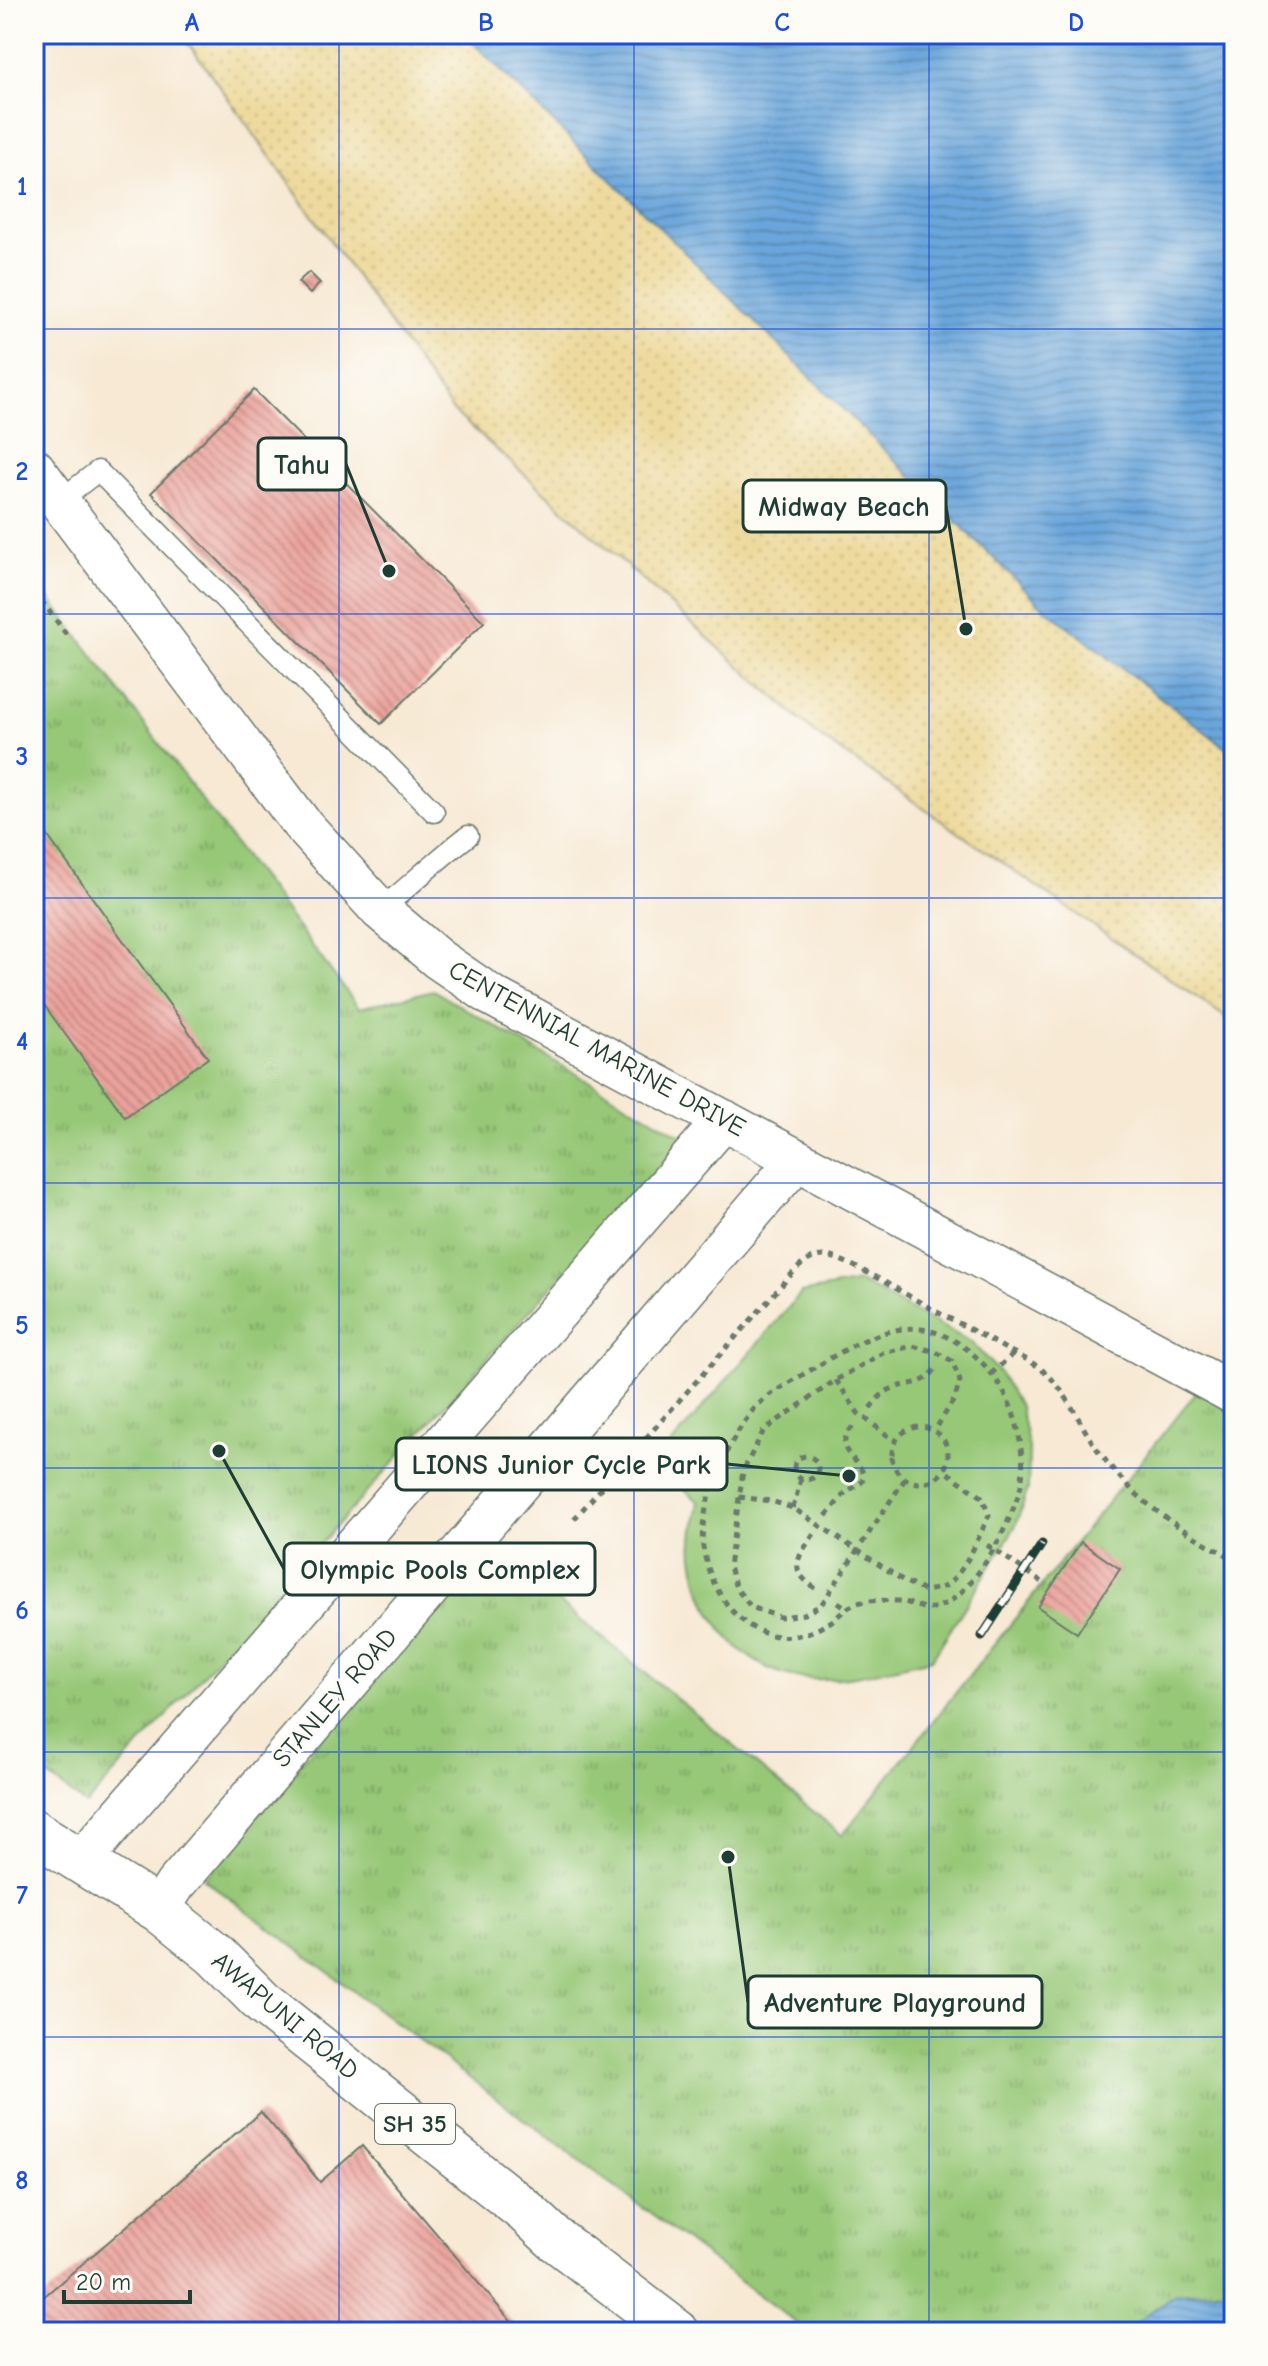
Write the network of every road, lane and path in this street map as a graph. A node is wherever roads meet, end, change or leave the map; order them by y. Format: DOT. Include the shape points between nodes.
graph roads {
  1 [pos="34,468"];
  2 [pos="59,501"];
  3 [pos="34,591"];
  4 [pos="67,635"];
  5 [pos="434,812"];
  6 [pos="468,836"];
  7 [pos="380,910"];
  8 [pos="724,1120"];
  9 [pos="797,1160"];
  10 [pos="952,1340"];
  11 [pos="948,1347"];
  12 [pos="1014,1353"];
  13 [pos="938,1365"];
  14 [pos="991,1374"];
  15 [pos="836,1380"];
  16 [pos="1234,1394"];
  17 [pos="870,1408"];
  18 [pos="855,1424"];
  19 [pos="935,1430"];
  20 [pos="645,1439"];
  21 [pos="895,1441"];
  22 [pos="944,1470"];
  23 [pos="801,1479"];
  24 [pos="905,1479"];
  25 [pos="712,1482"];
  26 [pos="739,1497"];
  27 [pos="793,1508"];
  28 [pos="826,1516"];
  29 [pos="574,1519"];
  30 [pos="814,1534"];
  31 [pos="990,1546"];
  32 [pos="858,1551"];
  33 [pos="1234,1559"];
  34 [pos="1047,1585"];
  35 [pos="818,1590"];
  36 [pos="838,1602"];
  37 [pos="847,1608"];
  38 [pos="34,1832"];
  39 [pos="81,1861"];
  40 [pos="159,1910"];
  41 [pos="677,2332"];
  1 -- 2 [label="street, CENTENNIAL MARINE DRIVE"];
  2 -- 5 [label="lane" via="98,471"];
  2 -- 7 [label="street, CENTENNIAL MARINE DRIVE" via="301,823"];
  3 -- 4 [label="path"];
  6 -- 7 [label="lane"];
  7 -- 8 [label="street, CENTENNIAL MARINE DRIVE" via="492,996"];
  8 -- 9 [label="street, CENTENNIAL MARINE DRIVE"];
  8 -- 39 [label="street"];
  9 -- 16 [label="street, CENTENNIAL MARINE DRIVE"];
  9 -- 40 [label="street, STANLEY ROAD" via="175,1885"];
  10 -- 11 [label="path"];
  10 -- 14 [label="path"];
  10 -- 25 [label="path" via="938,1331 904,1328 840,1352 756,1407"];
  12 -- 14 [label="path"];
  12 -- 20 [label="path" via="861,1270 827,1256 816,1257 789,1277"];
  12 -- 33 [label="path" via="1049,1376 1106,1461 1150,1508"];
  13 -- 17 [label="path" via="929,1378 885,1392"];
  14 -- 31 [label="path" via="1015,1417 1023,1460 1012,1512"];
  15 -- 19 [label="path" via="883,1353 912,1346 934,1351 952,1361 960,1381"];
  15 -- 21 [label="path" via="858,1413"];
  15 -- 26 [label="path" via="764,1430 743,1471"];
  18 -- 28 [label="path" via="843,1444 864,1474 862,1482"];
  19 -- 21 [label="path" via="907,1429"];
  19 -- 22 [label="path" via="946,1445"];
  20 -- 25 [label="path" via="677,1469"];
  20 -- 29 [label="path"];
  21 -- 24 [label="path" via="892,1460"];
  22 -- 24 [label="path" via="927,1483"];
  22 -- 32 [label="path" via="982,1497 989,1515 961,1569 946,1586 924,1591"];
  23 -- 23 [label="path" via="817,1474 812,1457 795,1464"];
  23 -- 27 [label="path"];
  24 -- 32 [label="path"];
  25 -- 37 [label="path" via="703,1547 716,1585 736,1615 768,1635 785,1636 821,1627"];
  26 -- 27 [label="path"];
  26 -- 32 [label="path" via="729,1567 751,1607 780,1617 813,1610 829,1596"];
  27 -- 32 [label="path"];
  30 -- 35 [label="path" via="796,1567"];
  31 -- 34 [label="path"];
  31 -- 37 [label="path" via="965,1588 936,1607 900,1601 860,1602"];
  36 -- 37 [label="path"];
  38 -- 39 [label="highway, AWAPUNI ROAD / SH 35"];
  39 -- 40 [label="highway, AWAPUNI ROAD / SH 35"];
  40 -- 41 [label="highway, AWAPUNI ROAD / SH 35" via="263,2003"];
}
